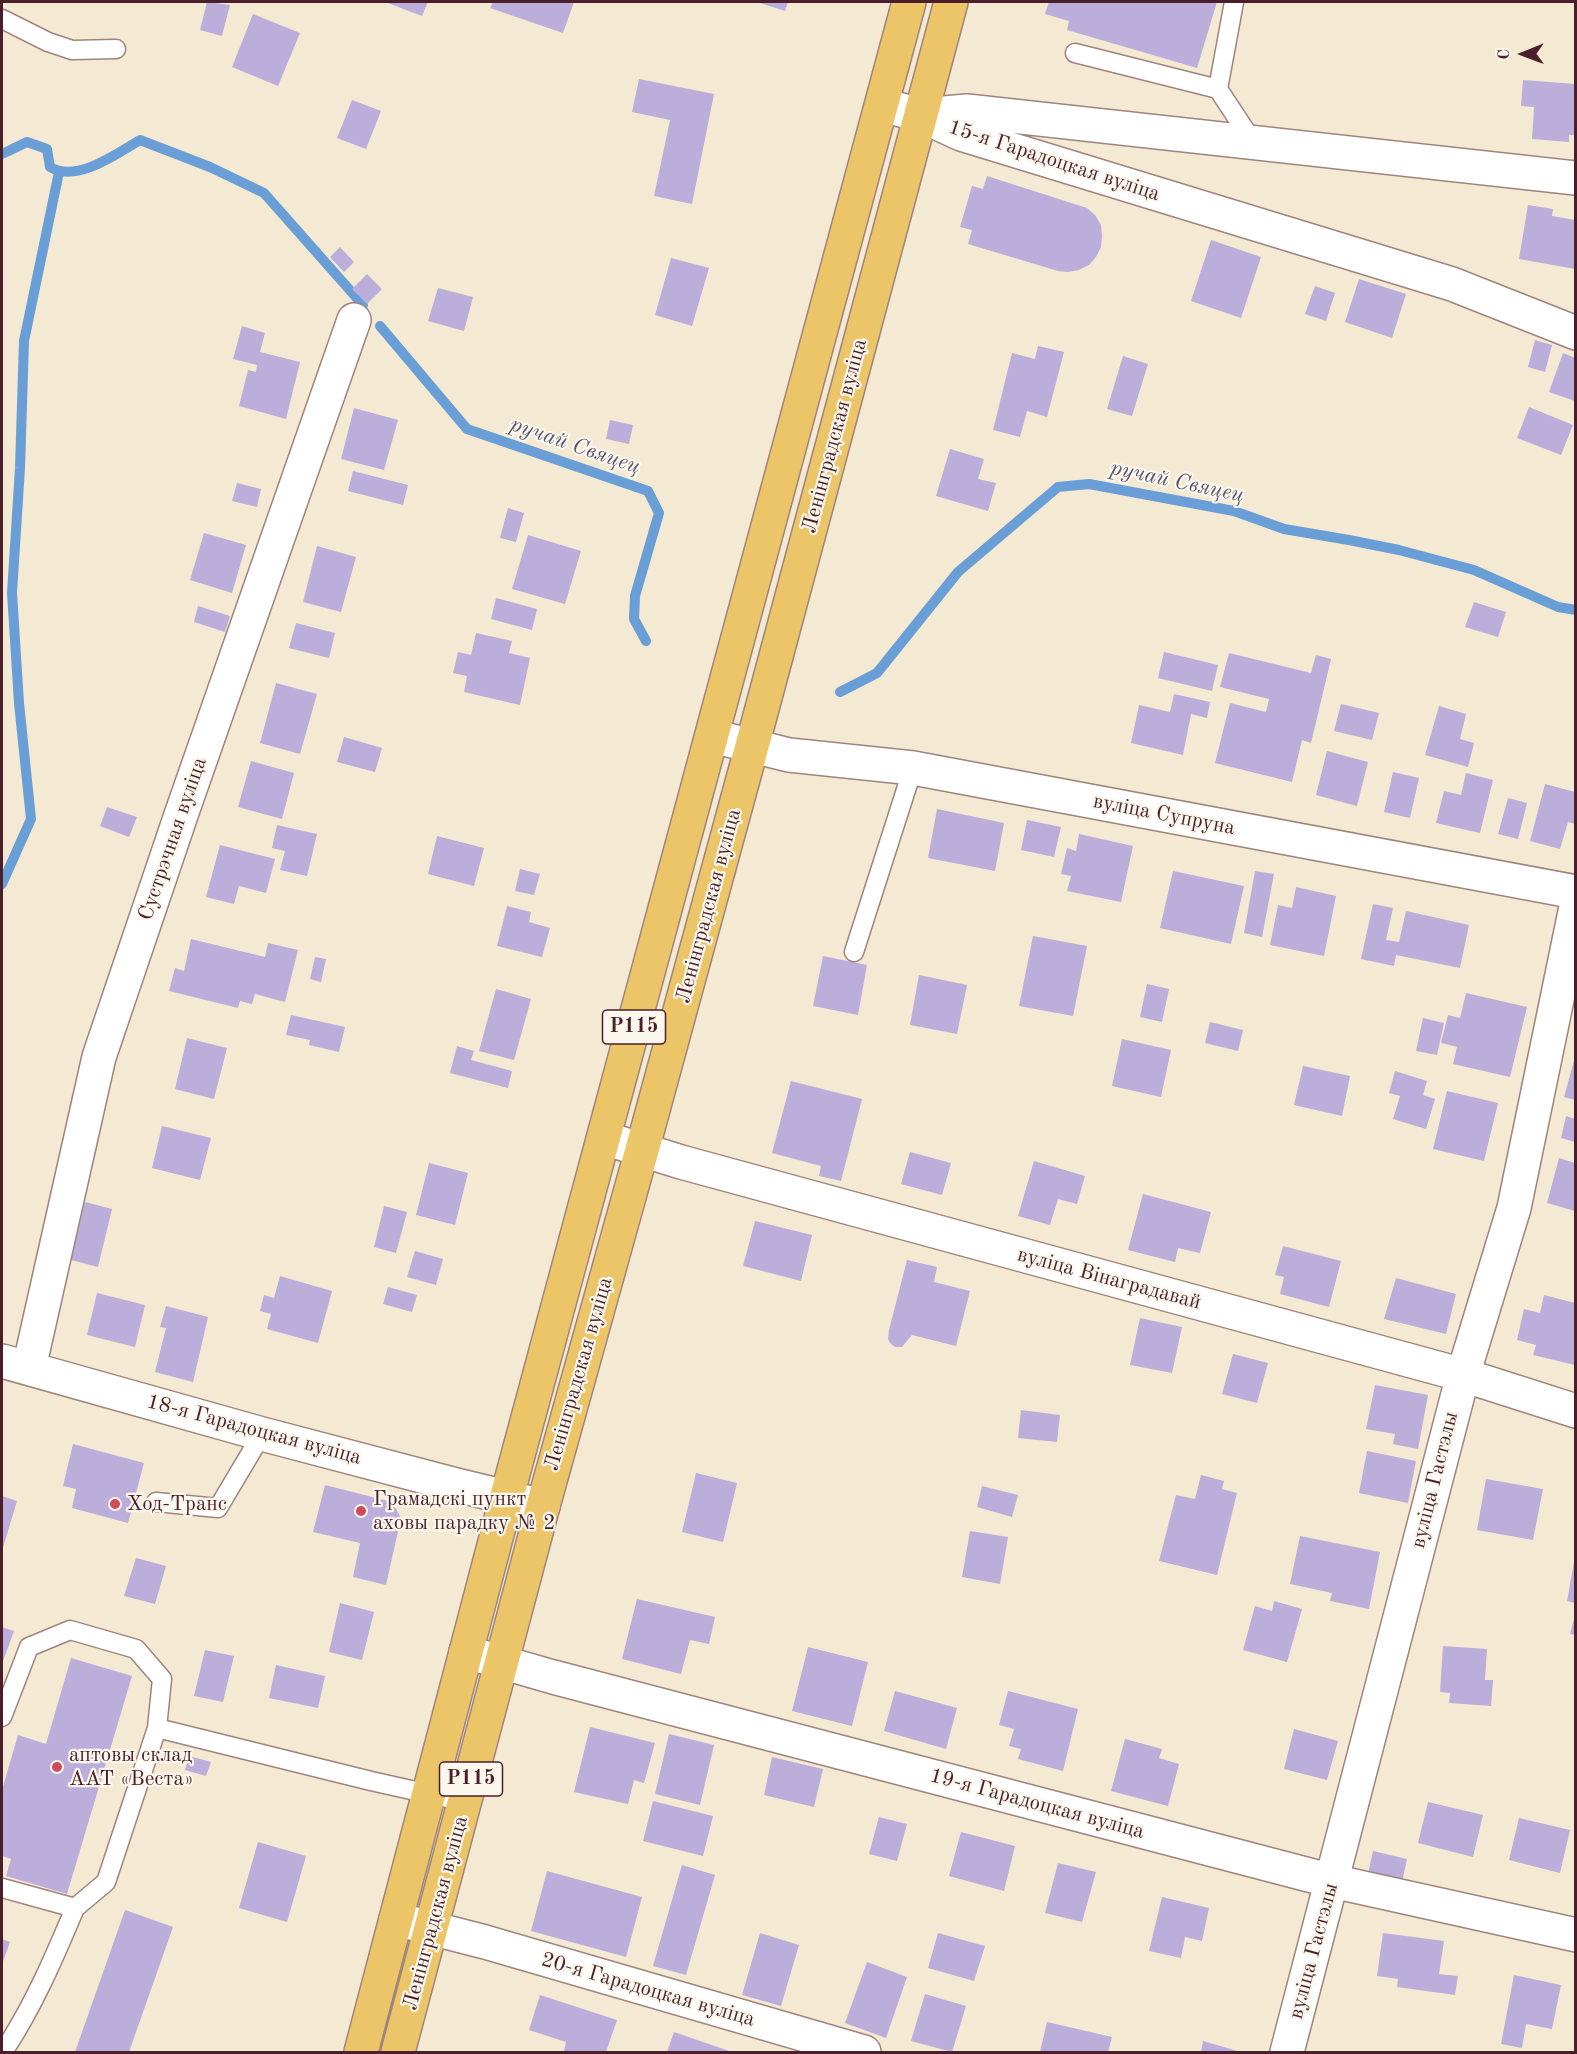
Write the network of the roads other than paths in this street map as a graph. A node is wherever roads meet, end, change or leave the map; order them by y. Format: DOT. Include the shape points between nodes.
graph roads {
  1 [pos="909,2"];
  2 [pos="951,2"];
  3 [pos="1234,2"];
  4 [pos="2,19"];
  5 [pos="116,49"];
  6 [pos="1075,53"];
  7 [pos="1218,89"];
  8 [pos="882,105"];
  9 [pos="920,115"];
  10 [pos="1253,142"];
  11 [pos="1575,178"];
  12 [pos="354,320"];
  13 [pos="1575,333"];
  14 [pos="712,736"];
  15 [pos="752,746"];
  16 [pos="914,768"];
  17 [pos="1575,892"];
  18 [pos="1575,907"];
  19 [pos="854,952"];
  20 [pos="604,1138"];
  21 [pos="642,1150"];
  22 [pos="15,1364"];
  23 [pos="1463,1376"];
  24 [pos="1575,1411"];
  25 [pos="262,1434"];
  26 [pos="507,1496"];
  27 [pos="156,1502"];
  28 [pos="543,1506"];
  29 [pos="466,1652"];
  30 [pos="502,1662"];
  31 [pos="2,1717"];
  32 [pos="157,1728"];
  33 [pos="430,1793"];
  34 [pos="465,1802"];
  35 [pos="1332,1881"];
  36 [pos="2,1888"];
  37 [pos="75,1908"];
  38 [pos="396,1919"];
  39 [pos="432,1928"];
  40 [pos="1575,1935"];
  41 [pos="3,2052"];
  42 [pos="361,2052"];
  43 [pos="398,2052"];
  44 [pos="864,2052"];
  45 [pos="1287,2052"];
  1 -- 8 [label="main road, Ленінградская вуліца / Р115"];
  2 -- 9 [label="main road, Ленінградская вуліца / Р115"];
  3 -- 7 [label="lane"];
  4 -- 5 [label="lane" via="72,50"];
  6 -- 7 [label="lane"];
  7 -- 10 [label="lane"];
  8 -- 9 [label="street"];
  8 -- 14 [label="main road, Ленінградская вуліца / Р115"];
  9 -- 10 [label="street, 15-я Гарадоцкая вуліца" via="967,111"];
  9 -- 13 [label="street, 15-я Гарадоцкая вуліца" via="961,134 1452,284"];
  9 -- 15 [label="main road, Ленінградская вуліца / Р115"];
  10 -- 11 [label="street, 15-я Гарадоцкая вуліца"];
  12 -- 22 [label="street, Сустрэчная вуліца" via="99,1057"];
  14 -- 15 [label="street, вуліца Супруна"];
  14 -- 20 [label="main road, Ленінградская вуліца / Р115"];
  15 -- 16 [label="street, вуліца Супруна" via="789,755"];
  15 -- 21 [label="main road, Ленінградская вуліца / Р115"];
  16 -- 17 [label="street, вуліца Супруна"];
  16 -- 19 [label="lane"];
  18 -- 23 [label="street, вуліца Гастэлы" via="1514,1208"];
  20 -- 21 [label="street, вуліца Вінаградавай"];
  20 -- 26 [label="main road, Ленінградская вуліца / Р115"];
  21 -- 23 [label="street, вуліца Вінаградавай"];
  21 -- 28 [label="main road, Ленінградская вуліца / Р115"];
  22 -- 25 [label="street, 18-я Гарадоцкая вуліца"];
  23 -- 24 [label="street, вуліца Вінаградавай"];
  23 -- 35 [label="street, вуліца Гастэлы"];
  25 -- 26 [label="street, 18-я Гарадоцкая вуліца"];
  25 -- 27 [label="lane" via="218,1508"];
  26 -- 28 [label="street, 18-я Гарадоцкая вуліца"];
  26 -- 29 [label="main road, Ленінградская вуліца / Р115"];
  28 -- 30 [label="main road, Ленінградская вуліца / Р115"];
  29 -- 30 [label="street, 19-я Гарадоцкая вуліца"];
  29 -- 33 [label="main road, Ленінградская вуліца / Р115"];
  30 -- 34 [label="main road, Ленінградская вуліца / Р115"];
  30 -- 35 [label="street, 19-я Гарадоцкая вуліца"];
  31 -- 32 [label="lane" via="29,1647 70,1630 136,1649 162,1679"];
  32 -- 33 [label="lane"];
  32 -- 37 [label="lane" via="106,1882"];
  33 -- 34 [label="lane"];
  33 -- 38 [label="main road, Ленінградская вуліца / Р115"];
  34 -- 39 [label="main road, Ленінградская вуліца / Р115"];
  35 -- 40 [label="street, 19-я Гарадоцкая вуліца"];
  35 -- 45 [label="street, вуліца Гастэлы"];
  36 -- 37 [label="lane"];
  37 -- 41 [label="lane" via="21,2026"];
  38 -- 39 [label="street, 20-я Гарадоцкая вуліца"];
  38 -- 42 [label="main road, Ленінградская вуліца / Р115"];
  39 -- 43 [label="main road, Ленінградская вуліца / Р115"];
  39 -- 44 [label="street, 20-я Гарадоцкая вуліца"];
}
